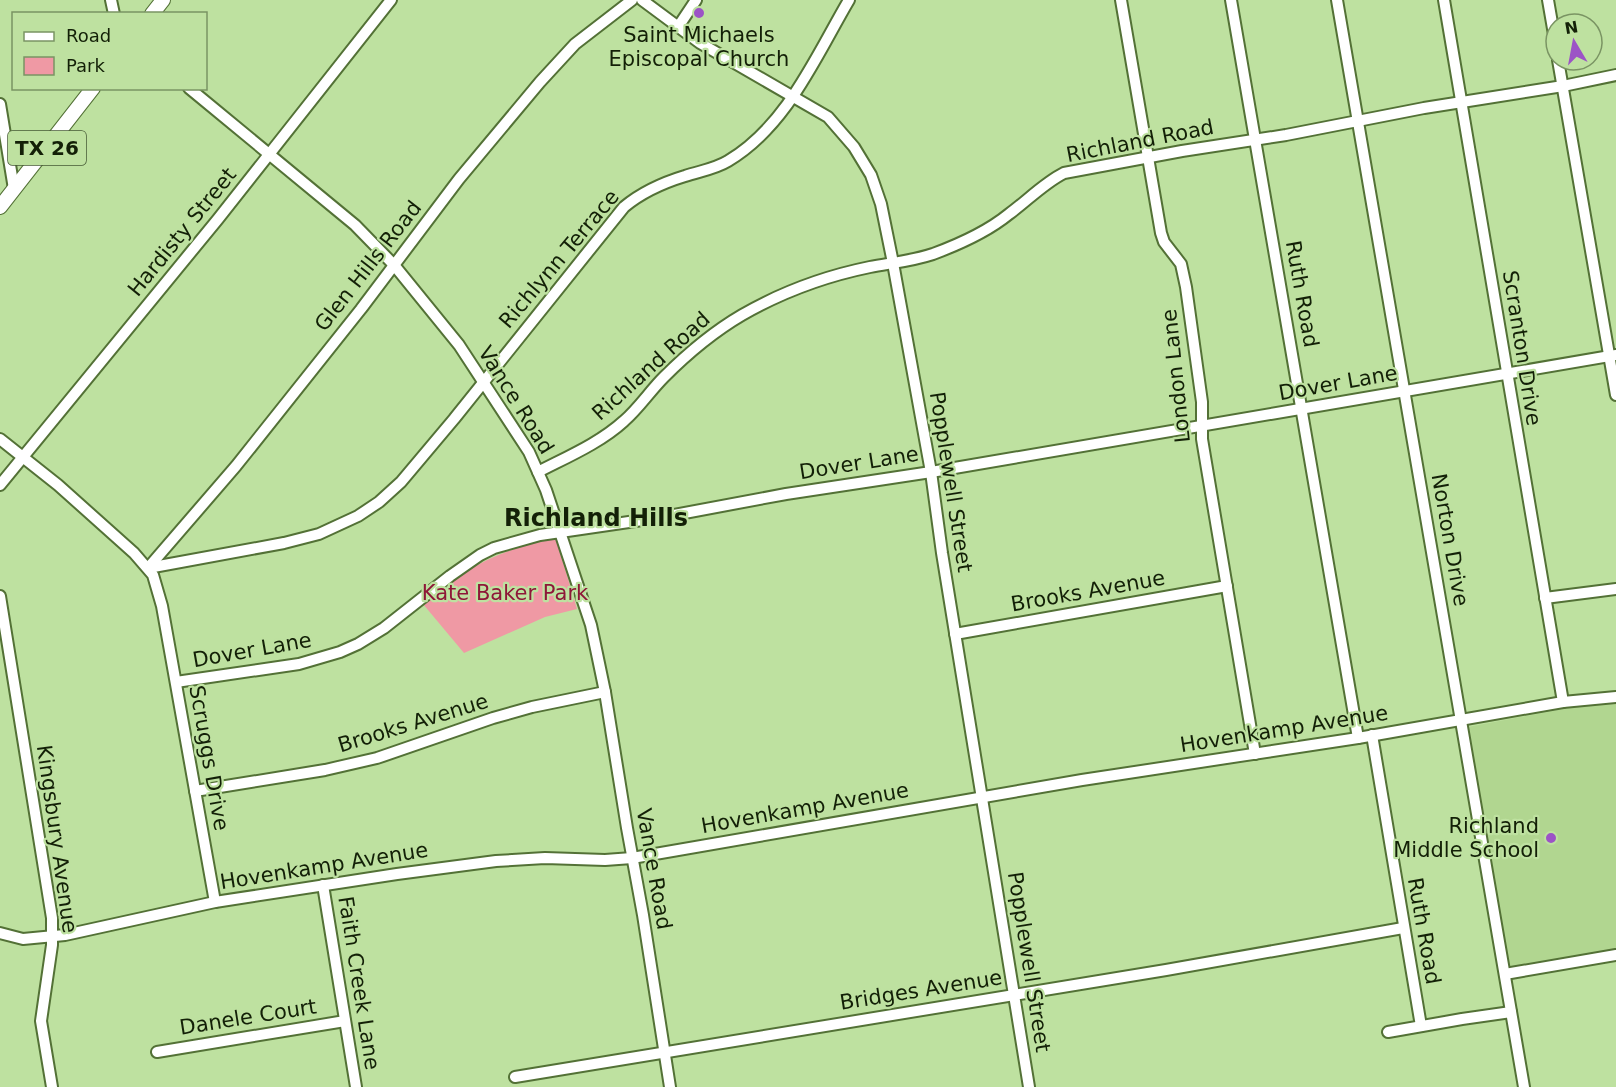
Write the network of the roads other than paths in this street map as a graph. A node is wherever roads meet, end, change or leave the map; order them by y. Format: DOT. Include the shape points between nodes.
graph roads {
  1 [pos="163,0"];
  2 [pos="391,0"];
  3 [pos="632,0"];
  4 [pos="642,0"];
  5 [pos="696,0"];
  6 [pos="849,0"];
  7 [pos="1121,0"];
  8 [pos="1231,0"];
  9 [pos="1337,0"];
  10 [pos="1444,0"];
  11 [pos="154,12"];
  12 [pos="678,27"];
  13 [pos="1560,72"];
  14 [pos="1616,75"];
  15 [pos="1563,86"];
  16 [pos="91,90"];
  17 [pos="191,90"];
  18 [pos="792,96"];
  19 [pos="1461,102"];
  20 [pos="0,104"];
  21 [pos="1357,121"];
  22 [pos="1255,140"];
  23 [pos="270,154"];
  24 [pos="1148,158"];
  25 [pos="14,189"];
  26 [pos="0,207"];
  27 [pos="893,263"];
  28 [pos="394,265"];
  29 [pos="1612,355"];
  30 [pos="1507,374"];
  31 [pos="484,381"];
  32 [pos="1404,392"];
  33 [pos="1616,395"];
  34 [pos="1302,409"];
  35 [pos="1202,425"];
  36 [pos="0,440"];
  37 [pos="24,458"];
  38 [pos="538,472"];
  39 [pos="931,472"];
  40 [pos="0,485"];
  41 [pos="561,532"];
  42 [pos="148,568"];
  43 [pos="1227,586"];
  44 [pos="1616,589"];
  45 [pos="0,596"];
  46 [pos="1545,598"];
  47 [pos="955,634"];
  48 [pos="176,682"];
  49 [pos="605,692"];
  50 [pos="1616,697"];
  51 [pos="1563,702"];
  52 [pos="1462,719"];
  53 [pos="1372,735"];
  54 [pos="1358,738"];
  55 [pos="1255,753"];
  56 [pos="195,791"];
  57 [pos="983,797"];
  58 [pos="633,858"];
  59 [pos="323,885"];
  60 [pos="215,902"];
  61 [pos="1403,928"];
  62 [pos="0,933"];
  63 [pos="53,937"];
  64 [pos="1616,955"];
  65 [pos="1505,974"];
  66 [pos="1014,994"];
  67 [pos="1511,1012"];
  68 [pos="345,1021"];
  69 [pos="1421,1026"];
  70 [pos="1388,1032"];
  71 [pos="157,1052"];
  72 [pos="664,1052"];
  73 [pos="515,1077"];
  74 [pos="52,1087"];
  75 [pos="356,1087"];
  76 [pos="670,1087"];
  77 [pos="1029,1087"];
  78 [pos="1524,1087"];
  1 -- 11 [label="main road"];
  2 -- 23 [label="street, Hardisty Street"];
  3 -- 28 [label="street, Glen Hills Road" via="590,30 540,82"];
  4 -- 12 [label="street, Popplewell Street"];
  5 -- 12 [label="street"];
  6 -- 18 [label="street, Richlynn Terrace"];
  7 -- 24 [label="street, London Lane"];
  8 -- 22 [label="street, Ruth Road"];
  9 -- 21 [label="street, Norton Drive"];
  10 -- 19 [label="street, Scranton Drive"];
  12 -- 18 [label="street, Popplewell Street"];
  13 -- 15 [label="street"];
  14 -- 15 [label="street, Richland Road"];
  15 -- 19 [label="street, Richland Road"];
  15 -- 29 [label="street"];
  16 -- 25 [label="main road, TX 26"];
  17 -- 23 [label="street, Vance Road"];
  18 -- 27 [label="street, Popplewell Street" via="828,117 871,175"];
  18 -- 31 [label="street, Richlynn Terrace" via="755,141 730,160 659,185 624,207"];
  19 -- 21 [label="street, Richland Road"];
  19 -- 30 [label="street, Scranton Drive"];
  20 -- 25 [label="street"];
  21 -- 22 [label="street, Richland Road"];
  21 -- 32 [label="street, Norton Drive"];
  22 -- 24 [label="street, Richland Road"];
  22 -- 34 [label="street, Ruth Road"];
  23 -- 28 [label="street, Vance Road" via="355,225"];
  23 -- 37 [label="street, Hardisty Street"];
  24 -- 27 [label="street, Richland Road" via="1064,173 978,234 932,254"];
  24 -- 35 [label="street, London Lane" via="1161,233 1184,278"];
  25 -- 26 [label="main road, TX 26"];
  27 -- 38 [label="street, Richland Road" via="811,283 744,314 707,338 664,376 626,420"];
  27 -- 39 [label="street, Popplewell Street"];
  28 -- 31 [label="street, Vance Road" via="440,319"];
  28 -- 42 [label="street, Glen Hills Road" via="236,466"];
  29 -- 30 [label="street, Dover Lane"];
  29 -- 33 [label="street"];
  30 -- 32 [label="street, Dover Lane"];
  30 -- 46 [label="street, Scranton Drive"];
  31 -- 38 [label="street, Vance Road" via="519,434"];
  31 -- 42 [label="street, Richlynn Terrace" via="401,482 358,516 319,534 284,543"];
  32 -- 34 [label="street, Dover Lane"];
  32 -- 52 [label="street, Norton Drive"];
  34 -- 35 [label="street, Dover Lane"];
  34 -- 54 [label="street, Ruth Road"];
  35 -- 39 [label="street, Dover Lane"];
  35 -- 43 [label="street, London Lane"];
  36 -- 37 [label="street, Scruggs Drive"];
  37 -- 40 [label="street, Hardisty Street"];
  37 -- 42 [label="street, Scruggs Drive" via="118,537"];
  38 -- 41 [label="street, Vance Road"];
  39 -- 41 [label="street, Dover Lane"];
  39 -- 47 [label="street, Popplewell Street"];
  41 -- 48 [label="street, Dover Lane" via="511,543 480,555 384,628 340,652 299,664"];
  41 -- 49 [label="street, Vance Road" via="591,626"];
  42 -- 48 [label="street, Scruggs Drive" via="157,585"];
  43 -- 47 [label="street, Brooks Avenue"];
  43 -- 55 [label="street, London Lane"];
  44 -- 46 [label="street"];
  45 -- 63 [label="street, Kingsbury Avenue"];
  46 -- 51 [label="street, Scranton Drive"];
  47 -- 57 [label="street, Popplewell Street"];
  48 -- 56 [label="street, Scruggs Drive"];
  49 -- 56 [label="street, Brooks Avenue" via="493,718 377,758"];
  49 -- 58 [label="street, Vance Road"];
  50 -- 51 [label="street, Hovenkamp Avenue"];
  51 -- 52 [label="street, Hovenkamp Avenue"];
  52 -- 53 [label="street, Hovenkamp Avenue"];
  52 -- 65 [label="street, Norton Drive"];
  53 -- 54 [label="street, Hovenkamp Avenue"];
  53 -- 61 [label="street, Ruth Road"];
  54 -- 55 [label="street, Hovenkamp Avenue"];
  55 -- 57 [label="street, Hovenkamp Avenue"];
  56 -- 60 [label="street, Scruggs Drive"];
  57 -- 58 [label="street, Hovenkamp Avenue"];
  57 -- 66 [label="street, Popplewell Street"];
  58 -- 59 [label="street, Hovenkamp Avenue" via="496,861"];
  58 -- 72 [label="street, Vance Road"];
  59 -- 60 [label="street, Hovenkamp Avenue"];
  59 -- 68 [label="street, Faith Creek Lane"];
  60 -- 63 [label="street, Hovenkamp Avenue"];
  61 -- 66 [label="street, Bridges Avenue"];
  61 -- 69 [label="street, Ruth Road"];
  62 -- 63 [label="street, Hovenkamp Avenue" via="23,939"];
  63 -- 74 [label="street, Kingsbury Avenue" via="40,1021"];
  64 -- 65 [label="street"];
  65 -- 67 [label="street, Norton Drive"];
  66 -- 72 [label="street, Bridges Avenue"];
  66 -- 77 [label="street, Popplewell Street"];
  67 -- 69 [label="street"];
  67 -- 78 [label="street, Norton Drive"];
  68 -- 71 [label="street, Danele Court"];
  68 -- 75 [label="street, Faith Creek Lane"];
  69 -- 70 [label="street"];
  72 -- 73 [label="street, Bridges Avenue"];
  72 -- 76 [label="street, Vance Road"];
}
